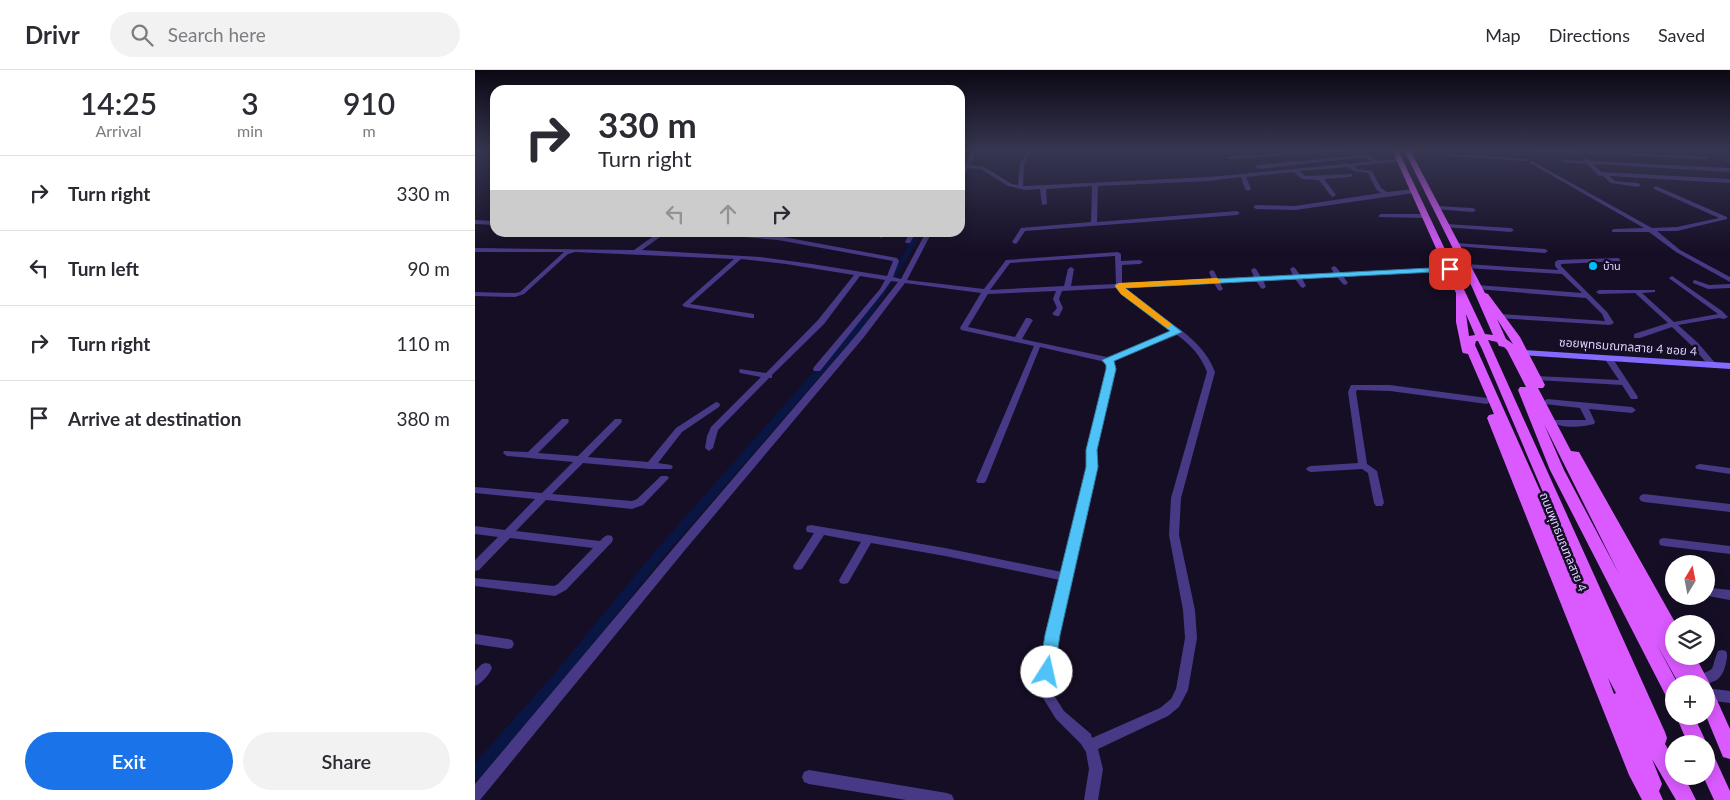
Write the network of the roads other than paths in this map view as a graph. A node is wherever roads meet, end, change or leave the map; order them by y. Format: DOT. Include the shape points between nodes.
graph roads {
  1 [pos="1010,184"];
  2 [pos="1137,184"];
  3 [pos="1246,184"];
  4 [pos="1325,184"];
  5 [pos="1376,184"];
  6 [pos="1411,184"];
  7 [pos="1425,184"];
  8 [pos="1570,184"];
  9 [pos="1630,184"];
  10 [pos="1095,185"];
  11 [pos="1637,185"];
  12 [pos="1020,187"];
  13 [pos="1043,187"];
  14 [pos="1657,188"];
  15 [pos="1248,189"];
  16 [pos="1414,191"];
  17 [pos="1386,194"];
  18 [pos="1333,195"];
  19 [pos="1044,204"];
  20 [pos="1256,207"];
  21 [pos="1437,208"];
  22 [pos="1473,210"];
  23 [pos="1237,214"];
  24 [pos="1381,216"];
  25 [pos="1426,216"];
  26 [pos="1041,218"];
  27 [pos="1728,219"];
  28 [pos="475,222"];
  29 [pos="490,223"];
  30 [pos="1094,224"];
  31 [pos="1446,226"];
  32 [pos="1039,228"];
  33 [pos="1511,230"];
  34 [pos="1651,230"];
  35 [pos="1615,231"];
  36 [pos="657,237"];
  37 [pos="769,237"];
  38 [pos="910,237"];
  39 [pos="926,237"];
  40 [pos="908,242"];
  41 [pos="1015,242"];
  42 [pos="1456,245"];
  43 [pos="475,250"];
  44 [pos="575,250"];
  45 [pos="1545,251"];
  46 [pos="635,252"];
  47 [pos="740,257"];
  48 [pos="1618,260"];
  49 [pos="1140,262"];
  50 [pos="1119,263"];
  51 [pos="1374,266"];
  52 [pos="1466,266"];
  53 [pos="1335,268"];
  54 [pos="1071,269"];
  55 [pos="1293,269"];
  56 [pos="1450,269"];
  57 [pos="1253,270"];
  58 [pos="1212,272"];
  59 [pos="1563,272"];
  60 [pos="1379,273"];
  61 [pos="859,274"];
  62 [pos="1339,275"];
  63 [pos="1298,277"];
  64 [pos="1672,278"];
  65 [pos="891,279"];
  66 [pos="1258,279"];
  67 [pos="901,280"];
  68 [pos="1730,280"];
  69 [pos="1216,281"];
  70 [pos="1695,282"];
  71 [pos="1345,283"];
  72 [pos="1119,286"];
  73 [pos="1303,286"];
  74 [pos="1730,286"];
  75 [pos="1263,287"];
  76 [pos="1063,288"];
  77 [pos="1478,288"];
  78 [pos="1220,289"];
  79 [pos="986,291"];
  80 [pos="1635,291"];
  81 [pos="1653,291"];
  82 [pos="1460,292"];
  83 [pos="1599,292"];
  84 [pos="475,294"];
  85 [pos="1588,296"];
  86 [pos="1056,314"];
  87 [pos="751,316"];
  88 [pos="1501,316"];
  89 [pos="1531,318"];
  90 [pos="1029,320"];
  91 [pos="1673,324"];
  92 [pos="1537,328"];
  93 [pos="1177,332"];
  94 [pos="1637,336"];
  95 [pos="1018,339"];
  96 [pos="1038,344"];
  97 [pos="1524,353"];
  98 [pos="1608,358"];
  99 [pos="1107,360"];
  100 [pos="1713,365"];
  101 [pos="1730,366"];
  102 [pos="817,369"];
  103 [pos="743,371"];
  104 [pos="769,376"];
  105 [pos="1536,378"];
  106 [pos="1624,383"];
  107 [pos="1634,397"];
  108 [pos="1487,401"];
  109 [pos="1547,402"];
  110 [pos="716,405"];
  111 [pos="1583,405"];
  112 [pos="1632,410"];
  113 [pos="565,421"];
  114 [pos="618,421"];
  115 [pos="1557,422"];
  116 [pos="709,448"];
  117 [pos="507,453"];
  118 [pos="530,455"];
  119 [pos="580,460"];
  120 [pos="650,466"];
  121 [pos="1363,466"];
  122 [pos="668,467"];
  123 [pos="1701,467"];
  124 [pos="1311,469"];
  125 [pos="1730,470"];
  126 [pos="664,478"];
  127 [pos="981,481"];
  128 [pos="475,490"];
  129 [pos="544,497"];
  130 [pos="1644,498"];
  131 [pos="1379,503"];
  132 [pos="1730,508"];
  133 [pos="475,530"];
  134 [pos="816,530"];
  135 [pos="507,535"];
  136 [pos="868,539"];
  137 [pos="1664,542"];
  138 [pos="1730,550"];
  139 [pos="798,566"];
  140 [pos="475,567"];
  141 [pos="1067,578"];
  142 [pos="844,580"];
  143 [pos="475,582"];
  144 [pos="1715,593"];
  145 [pos="1730,595"];
  146 [pos="1665,620"];
  147 [pos="1654,627"];
  148 [pos="475,639"];
  149 [pos="508,644"];
  150 [pos="1723,655"];
  151 [pos="1609,665"];
  152 [pos="486,668"];
  153 [pos="1671,675"];
  154 [pos="1691,675"];
  155 [pos="1714,675"];
  156 [pos="1665,677"];
  157 [pos="475,680"];
  158 [pos="1715,692"];
  159 [pos="1730,698"];
  160 [pos="1715,718"];
  161 [pos="1711,725"];
  162 [pos="1090,746"];
  163 [pos="1730,750"];
  164 [pos="1665,754"];
  165 [pos="1730,757"];
  166 [pos="1665,761"];
  167 [pos="809,777"];
  168 [pos="1715,780"];
  169 [pos="1679,785"];
  170 [pos="475,795"];
  171 [pos="947,800"];
  172 [pos="1091,800"];
  173 [pos="1653,800"];
  174 [pos="1659,800"];
  175 [pos="1686,800"];
  176 [pos="1724,800"];
  1 -- 12 [label="street"];
  2 -- 10 [label="street"];
  3 -- 15 [label="street"];
  4 -- 18 [label="street"];
  5 -- 17 [label="street"];
  6 -- 16 [label="main road, ถนนพุทธมณฑลสาย 4"];
  7 -- 21 [label="main road, ถนนพุทธมณฑลสาย 4"];
  8 -- 34 [label="street"];
  9 -- 11 [label="street"];
  10 -- 13 [label="street"];
  10 -- 30 [label="street"];
  12 -- 13 [label="street"];
  13 -- 19 [label="street"];
  14 -- 27 [label="street"];
  16 -- 17 [label="street"];
  16 -- 25 [label="main road, ถนนพุทธมณฑลสาย 4"];
  17 -- 20 [label="street" via="1295,208"];
  21 -- 22 [label="street"];
  21 -- 31 [label="main road, ถนนพุทธมณฑลสาย 4"];
  23 -- 30 [label="street"];
  24 -- 25 [label="street"];
  25 -- 56 [label="main road, ถนนพุทธมณฑลสาย 4"];
  26 -- 32 [label="street"];
  27 -- 34 [label="street" via="1683,228"];
  28 -- 29 [label="street"];
  30 -- 32 [label="street"];
  31 -- 33 [label="street"];
  31 -- 42 [label="main road, ถนนพุทธมณฑลสาย 4"];
  32 -- 41 [label="street" via="1021,230"];
  34 -- 35 [label="street"];
  34 -- 68 [label="street" via="1678,251"];
  36 -- 46 [label="street"];
  37 -- 65 [label="street" via="888,257 896,261"];
  38 -- 40 [label="street"];
  39 -- 67 [label="street"];
  42 -- 45 [label="street"];
  42 -- 52 [label="main road, ถนนพุทธมณฑลสาย 4"];
  43 -- 44 [label="street"];
  44 -- 46 [label="street"];
  44 -- 84 [label="street" via="566,253 522,293"];
  46 -- 47 [label="street"];
  47 -- 61 [label="street"];
  47 -- 87 [label="street" via="685,306"];
  48 -- 59 [label="street" via="1558,262"];
  49 -- 50 [label="street"];
  50 -- 72 [label="street"];
  50 -- 79 [label="street" via="1118,254 1010,260"];
  51 -- 60 [label="street"];
  52 -- 59 [label="street"];
  52 -- 77 [label="main road, ถนนพุทธมณฑลสาย 4"];
  53 -- 62 [label="street"];
  54 -- 76 [label="street"];
  55 -- 63 [label="street"];
  56 -- 60 [label="street"];
  56 -- 82 [label="main road, ถนนพุทธมณฑลสาย 4"];
  57 -- 66 [label="street"];
  58 -- 69 [label="street"];
  59 -- 85 [label="street"];
  60 -- 62 [label="street"];
  61 -- 65 [label="street"];
  61 -- 104 [label="street" via="821,322"];
  62 -- 63 [label="street"];
  62 -- 71 [label="street"];
  63 -- 66 [label="street"];
  63 -- 73 [label="street"];
  64 -- 91 [label="street" via="1724,316"];
  65 -- 67 [label="street"];
  65 -- 102 [label="street"];
  66 -- 69 [label="street"];
  66 -- 75 [label="street"];
  67 -- 79 [label="street"];
  67 -- 170 [label="street" via="861,335"];
  69 -- 72 [label="street"];
  69 -- 78 [label="street"];
  70 -- 74 [label="street" via="1713,287"];
  72 -- 76 [label="street"];
  72 -- 93 [label="street"];
  76 -- 79 [label="street"];
  76 -- 86 [label="street" via="1056,299 1059,308"];
  77 -- 85 [label="street"];
  77 -- 88 [label="main road, ถนนพุทธมณฑลสาย 4"];
  77 -- 156 [label="main road, ถนนพุทธมณฑลสาย 4" via="1557,470"];
  79 -- 95 [label="street" via="964,328"];
  80 -- 81 [label="street"];
  80 -- 83 [label="street"];
  80 -- 91 [label="street"];
  82 -- 108 [label="main road, ถนนพุทธมณฑลสาย 4" via="1459,308 1466,346"];
  82 -- 164 [label="main road, ถนนพุทธมณฑลสาย 4"];
  85 -- 89 [label="street" via="1610,323"];
  88 -- 89 [label="street"];
  88 -- 97 [label="main road, ถนนพุทธมณฑลสาย 4"];
  89 -- 92 [label="street"];
  90 -- 95 [label="street"];
  91 -- 94 [label="street"];
  91 -- 100 [label="street" via="1690,337"];
  93 -- 99 [label="street"];
  93 -- 162 [label="street" via="1205,355 1211,372 1175,512 1174,535 1189,610 1191,638 1181,690 1175,703 1164,712"];
  95 -- 96 [label="street"];
  96 -- 99 [label="street"];
  96 -- 127 [label="street"];
  97 -- 98 [label="street, ซอยพุทธมณฑลสาย 4 ซอย 4"];
  97 -- 105 [label="main road, ถนนพุทธมณฑลสาย 4"];
  98 -- 100 [label="street, ซอยพุทธมณฑลสาย 4 ซอย 4"];
  98 -- 106 [label="street"];
  99 -- 141 [label="street" via="1111,369 1091,450 1092,467"];
  100 -- 101 [label="street, ซอยพุทธมณฑลสาย 4 ซอย 4"];
  103 -- 104 [label="street"];
  104 -- 116 [label="street" via="714,429"];
  105 -- 106 [label="street"];
  105 -- 109 [label="main road, ถนนพุทธมณฑลสาย 4"];
  106 -- 107 [label="street"];
  108 -- 121 [label="street" via="1391,388 1354,387 1352,392"];
  108 -- 173 [label="main road, ถนนพุทธมณฑลสาย 4" via="1617,722"];
  109 -- 111 [label="street"];
  109 -- 115 [label="main road, ถนนพุทธมณฑลสาย 4"];
  110 -- 120 [label="street" via="679,430"];
  111 -- 112 [label="street"];
  111 -- 115 [label="street" via="1591,422"];
  113 -- 118 [label="street"];
  114 -- 119 [label="street"];
  115 -- 146 [label="main road, ถนนพุทธมณฑลสาย 4"];
  117 -- 118 [label="street"];
  118 -- 119 [label="street"];
  119 -- 120 [label="street"];
  119 -- 129 [label="street"];
  120 -- 122 [label="street"];
  121 -- 124 [label="street"];
  121 -- 131 [label="street" via="1372,471"];
  123 -- 125 [label="street"];
  126 -- 129 [label="street" via="640,502 632,505"];
  128 -- 129 [label="street"];
  129 -- 135 [label="street"];
  130 -- 132 [label="street"];
  133 -- 135 [label="street"];
  134 -- 136 [label="street"];
  134 -- 139 [label="street"];
  135 -- 140 [label="street"];
  135 -- 143 [label="street" via="605,542 555,591"];
  136 -- 141 [label="street"];
  136 -- 142 [label="street"];
  137 -- 138 [label="street"];
  141 -- 162 [label="street" via="1044,690 1060,714"];
  144 -- 145 [label="street"];
  147 -- 151 [label="main road" via="1511,348 1496,338 1471,339 1470,345"];
  147 -- 153 [label="main road"];
  147 -- 154 [label="main road"];
  148 -- 149 [label="street"];
  150 -- 155 [label="street"];
  151 -- 166 [label="main road"];
  151 -- 174 [label="main road"];
  152 -- 157 [label="street"];
  158 -- 159 [label="street"];
  160 -- 163 [label="main road"];
  161 -- 165 [label="main road"];
  162 -- 172 [label="street" via="1096,769"];
  167 -- 171 [label="street"];
  168 -- 176 [label="main road"];
  169 -- 175 [label="main road, ถนนพุทธมณฑลสาย 4"];
}
